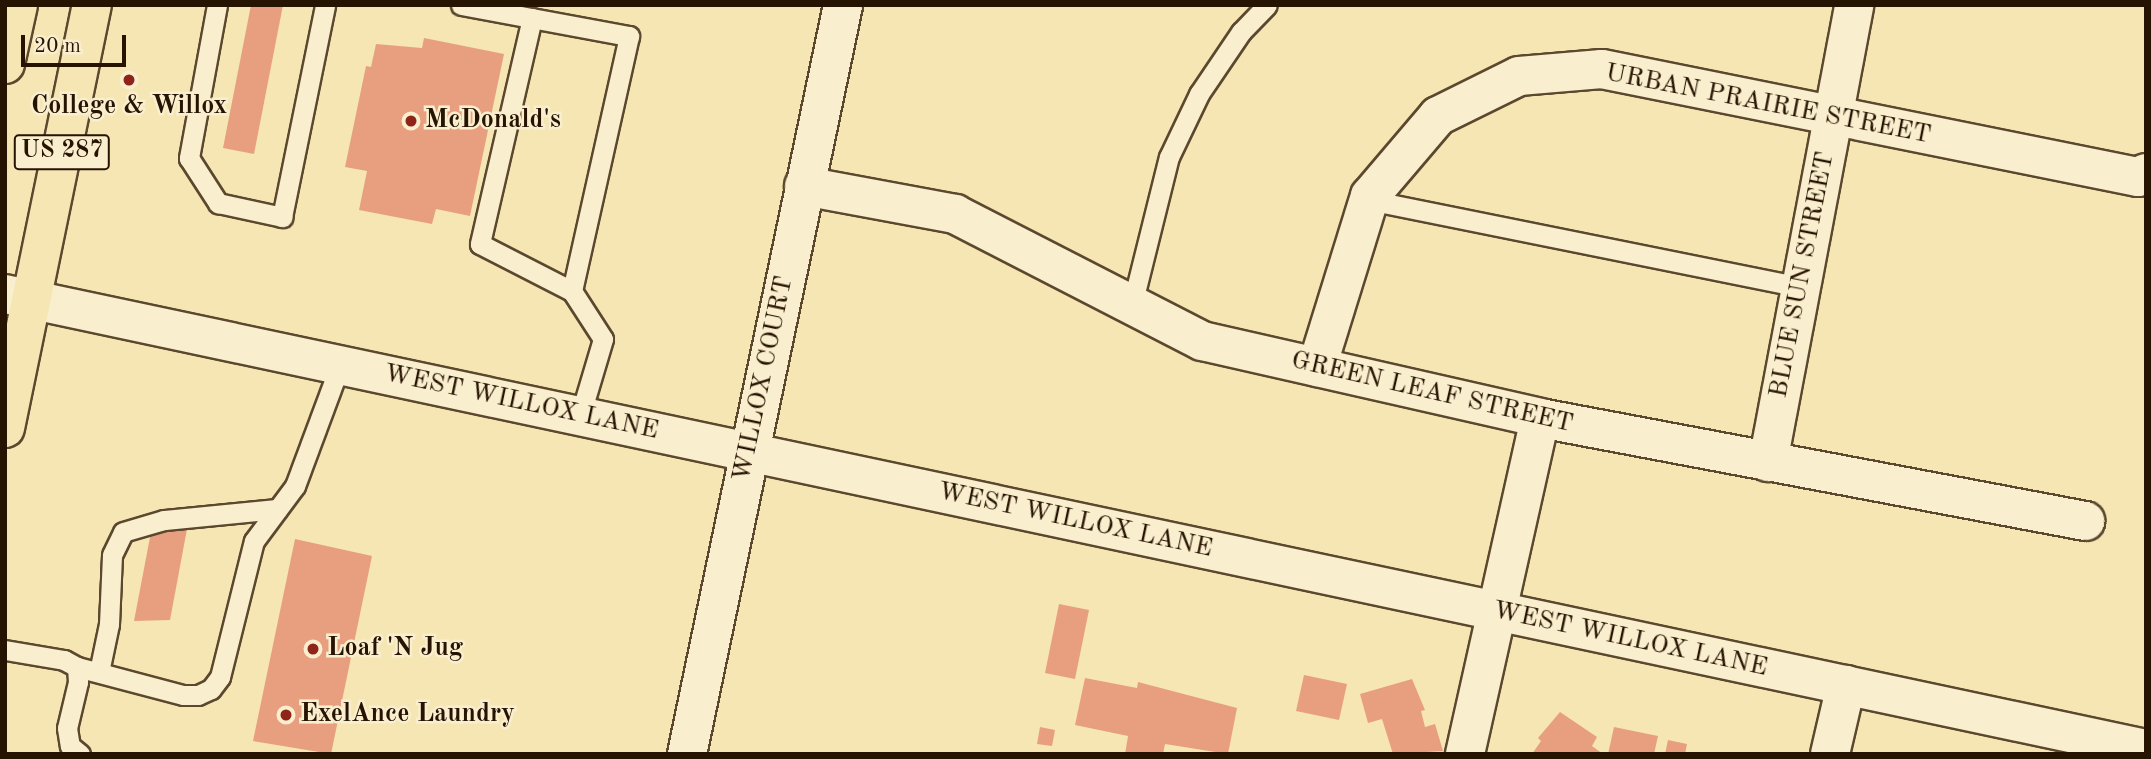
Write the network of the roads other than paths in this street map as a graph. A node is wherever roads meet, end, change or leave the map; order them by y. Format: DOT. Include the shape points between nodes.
graph roads {
  1 [pos="18,5"];
  2 [pos="92,5"];
  3 [pos="218,5"];
  4 [pos="325,5"];
  5 [pos="461,5"];
  6 [pos="843,5"];
  7 [pos="1267,5"];
  8 [pos="1854,5"];
  9 [pos="532,18"];
  10 [pos="5,64"];
  11 [pos="1832,118"];
  12 [pos="2142,175"];
  13 [pos="804,186"];
  14 [pos="1368,200"];
  15 [pos="1799,286"];
  16 [pos="572,291"];
  17 [pos="19,297"];
  18 [pos="1132,305"];
  19 [pos="340,365"];
  20 [pos="1317,368"];
  21 [pos="580,416"];
  22 [pos="1540,418"];
  23 [pos="5,428"];
  24 [pos="748,452"];
  25 [pos="1768,461"];
  26 [pos="277,509"];
  27 [pos="2085,521"];
  28 [pos="1496,611"];
  29 [pos="5,649"];
  30 [pos="77,667"];
  31 [pos="99,672"];
  32 [pos="1846,685"];
  33 [pos="2146,749"];
  34 [pos="80,754"];
  35 [pos="687,754"];
  36 [pos="1465,754"];
  37 [pos="1829,754"];
  1 -- 10 [label="highway"];
  2 -- 17 [label="highway, US 287"];
  3 -- 4 [label="lane" via="189,158 218,203 282,217"];
  5 -- 9 [label="lane"];
  6 -- 13 [label="street, WILLOX COURT"];
  7 -- 18 [label="lane" via="1241,32 1199,94 1169,158"];
  8 -- 11 [label="street, BLUE SUN STREET"];
  9 -- 16 [label="lane" via="480,244"];
  9 -- 16 [label="lane" via="629,36"];
  11 -- 12 [label="street, URBAN PRAIRIE STREET"];
  11 -- 14 [label="street, URBAN PRAIRIE STREET" via="1602,69 1518,76 1438,116"];
  11 -- 15 [label="street, BLUE SUN STREET"];
  13 -- 18 [label="street, GREEN LEAF STREET" via="955,215"];
  13 -- 24 [label="street, WILLOX COURT"];
  14 -- 15 [label="lane"];
  14 -- 20 [label="street, URBAN PRAIRIE STREET"];
  15 -- 25 [label="street, BLUE SUN STREET"];
  16 -- 21 [label="lane" via="603,339"];
  17 -- 19 [label="street, WEST WILLOX LANE"];
  17 -- 23 [label="highway, US 287"];
  18 -- 20 [label="street, GREEN LEAF STREET" via="1202,341"];
  19 -- 21 [label="street, WEST WILLOX LANE"];
  19 -- 26 [label="lane" via="295,486"];
  20 -- 22 [label="street, GREEN LEAF STREET"];
  21 -- 24 [label="street, WEST WILLOX LANE"];
  22 -- 25 [label="street, GREEN LEAF STREET"];
  22 -- 28 [label="street"];
  24 -- 28 [label="street, WEST WILLOX LANE"];
  24 -- 35 [label="street, WILLOX COURT"];
  25 -- 27 [label="street, GREEN LEAF STREET"];
  26 -- 31 [label="lane" via="164,520 122,532 112,555 109,624"];
  26 -- 31 [label="lane" via="254,541 220,677 211,689 183,695"];
  28 -- 32 [label="street, WEST WILLOX LANE"];
  28 -- 36 [label="street"];
  29 -- 30 [label="lane" via="64,660"];
  30 -- 31 [label="lane"];
  30 -- 34 [label="lane" via="67,728 70,746"];
  32 -- 33 [label="street, WEST WILLOX LANE"];
  32 -- 37 [label="street"];
}
